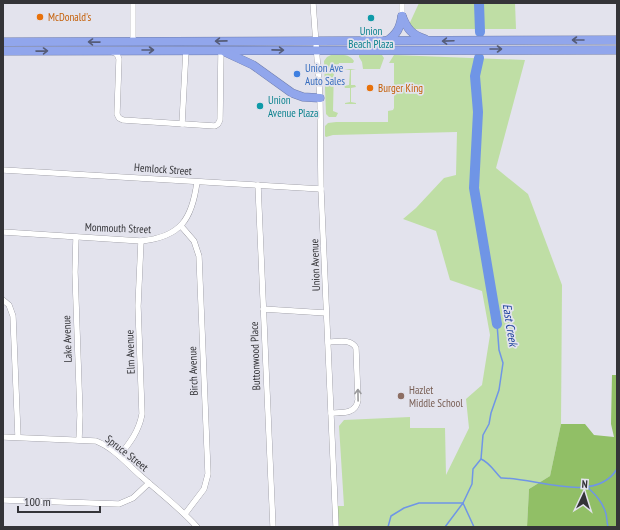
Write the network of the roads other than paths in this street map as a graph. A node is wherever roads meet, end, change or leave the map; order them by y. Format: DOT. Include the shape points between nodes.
graph roads {
  1 [pos="133,3"];
  2 [pos="313,3"];
  3 [pos="402,3"];
  4 [pos="402,16"];
  5 [pos="316,40"];
  6 [pos="617,40"];
  7 [pos="387,41"];
  8 [pos="432,41"];
  9 [pos="3,42"];
  10 [pos="133,42"];
  11 [pos="109,50"];
  12 [pos="186,50"];
  13 [pos="221,50"];
  14 [pos="617,50"];
  15 [pos="3,51"];
  16 [pos="317,51"];
  17 [pos="320,98"];
  18 [pos="182,124"];
  19 [pos="3,170"];
  20 [pos="197,182"];
  21 [pos="258,185"];
  22 [pos="321,189"];
  23 [pos="181,226"];
  24 [pos="3,232"];
  25 [pos="76,237"];
  26 [pos="141,241"];
  27 [pos="3,300"];
  28 [pos="263,309"];
  29 [pos="326,312"];
  30 [pos="328,342"];
  31 [pos="331,413"];
  32 [pos="3,437"];
  33 [pos="18,437"];
  34 [pos="79,440"];
  35 [pos="119,456"];
  36 [pos="149,483"];
  37 [pos="3,500"];
  38 [pos="185,514"];
  39 [pos="197,527"];
  40 [pos="272,527"];
  41 [pos="336,527"];
  1 -- 10 [label="street"];
  2 -- 5 [label="street, Union Avenue"];
  3 -- 4 [label="street"];
  4 -- 7 [label="highway" via="399,30"];
  4 -- 8 [label="highway" via="410,32"];
  5 -- 7 [label="highway"];
  5 -- 10 [label="highway, one-way"];
  5 -- 16 [label="street, Union Avenue"];
  6 -- 8 [label="highway, one-way"];
  7 -- 8 [label="highway"];
  10 -- 9 [label="highway, one-way"];
  11 -- 12 [label="highway, one-way"];
  15 -- 11 [label="highway, one-way"];
  11 -- 18 [label="street" via="117,54 119,59 119,118"];
  12 -- 13 [label="highway"];
  12 -- 18 [label="street"];
  13 -- 16 [label="highway, one-way"];
  13 -- 17 [label="highway" via="254,65 292,93 303,97"];
  13 -- 18 [label="street" via="218,124"];
  16 -- 14 [label="highway, one-way"];
  16 -- 17 [label="street, Union Avenue"];
  17 -- 22 [label="street, Union Avenue"];
  19 -- 20 [label="street, Hemlock Street"];
  20 -- 21 [label="street, Hemlock Street"];
  20 -- 23 [label="street, Monmouth Street" via="193,207"];
  21 -- 22 [label="street, Hemlock Street"];
  21 -- 28 [label="street, Buttonwood Place"];
  22 -- 29 [label="street, Union Avenue"];
  23 -- 26 [label="street, Monmouth Street" via="164,237"];
  23 -- 38 [label="street, Birch Avenue" via="194,241 199,256 208,474 204,489"];
  24 -- 25 [label="street, Monmouth Street"];
  25 -- 26 [label="street, Monmouth Street"];
  25 -- 34 [label="street, Lake Avenue" via="74,266"];
  26 -- 35 [label="street, Elm Avenue" via="138,306 142,414 135,436"];
  27 -- 33 [label="street" via="9,305 13,316"];
  28 -- 29 [label="street"];
  28 -- 40 [label="street, Buttonwood Place"];
  29 -- 30 [label="street, Union Avenue"];
  30 -- 31 [label="street, Union Avenue"];
  31 -- 30 [label="street, one-way" via="345,413 353,410 358,404 356,348 349,342"];
  31 -- 41 [label="street, Union Avenue"];
  32 -- 33 [label="street, Spruce Street"];
  33 -- 34 [label="street, Spruce Street"];
  34 -- 35 [label="street, Spruce Street" via="96,441"];
  35 -- 36 [label="street, Spruce Street"];
  36 -- 37 [label="street" via="133,498 119,504"];
  36 -- 38 [label="street, Spruce Street"];
  38 -- 39 [label="street, Spruce Street"];
}
